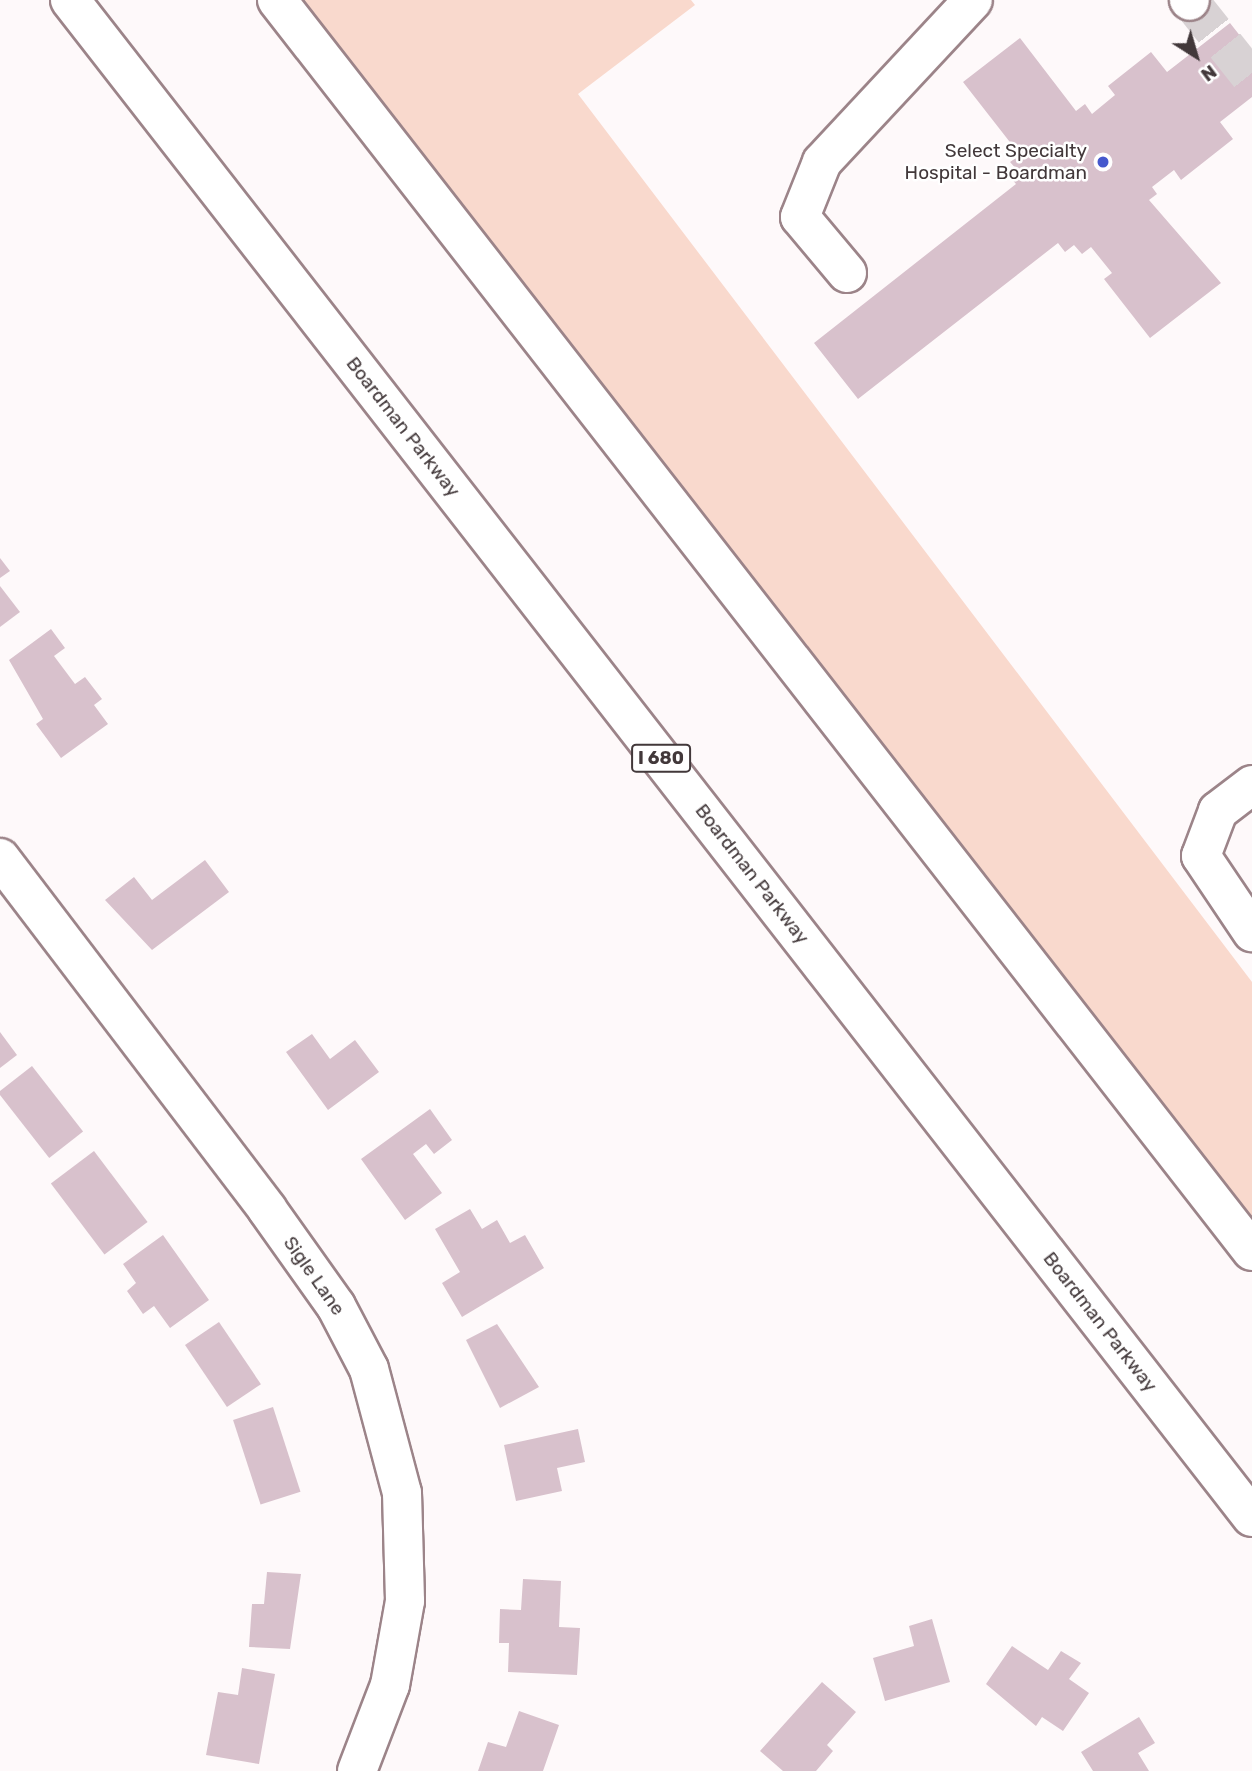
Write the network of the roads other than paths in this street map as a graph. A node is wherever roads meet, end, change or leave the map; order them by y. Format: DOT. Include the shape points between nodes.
graph roads {
  1 [pos="70,0"];
  2 [pos="277,0"];
  3 [pos="973,0"];
  4 [pos="848,273"];
  5 [pos="1252,785"];
  6 [pos="0,858"];
  7 [pos="1252,932"];
  8 [pos="1252,1251"];
  9 [pos="1252,1517"];
  10 [pos="357,1771"];
  1 -- 9 [label="main road, Boardman Parkway / I 680"];
  2 -- 8 [label="main road"];
  3 -- 4 [label="main road" via="822,162 800,217"];
  5 -- 7 [label="main road" via="1218,811 1201,856"];
  6 -- 10 [label="main road, Sigle Lane" via="267,1209 336,1306 369,1369 402,1493 405,1601 390,1685"];
}
